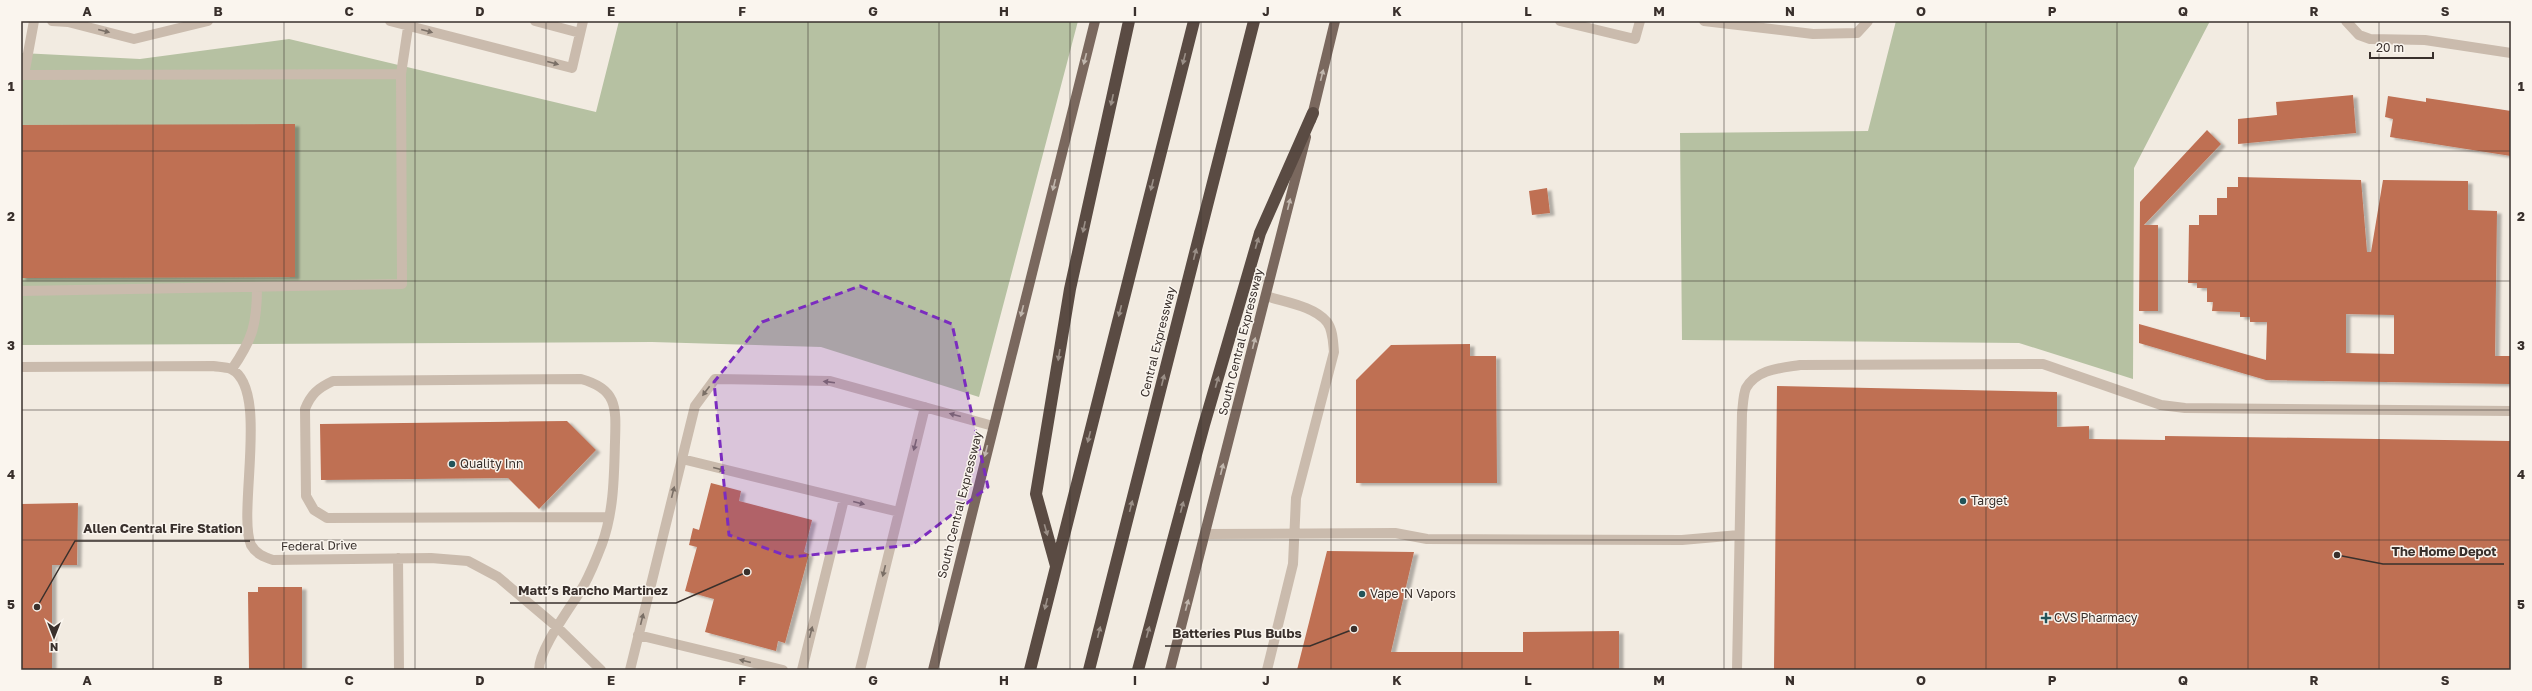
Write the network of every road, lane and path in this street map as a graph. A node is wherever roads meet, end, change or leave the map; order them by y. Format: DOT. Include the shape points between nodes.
graph roads {
  1 [pos="34,21"];
  2 [pos="52,21"];
  3 [pos="208,21"];
  4 [pos="390,21"];
  5 [pos="534,21"];
  6 [pos="583,21"];
  7 [pos="1094,21"];
  8 [pos="1129,21"];
  9 [pos="1194,21"];
  10 [pos="1254,21"];
  11 [pos="1336,21"];
  12 [pos="1560,21"];
  13 [pos="1640,21"];
  14 [pos="1704,21"];
  15 [pos="1868,21"];
  16 [pos="2346,21"];
  17 [pos="408,23"];
  18 [pos="580,33"];
  19 [pos="2511,53"];
  20 [pos="401,74"];
  21 [pos="23,75"];
  22 [pos="1313,113"];
  23 [pos="257,286"];
  24 [pos="21,291"];
  25 [pos="1266,296"];
  26 [pos="21,367"];
  27 [pos="232,369"];
  28 [pos="924,407"];
  29 [pos="2511,411"];
  30 [pos="993,426"];
  31 [pos="682,459"];
  32 [pos="844,499"];
  33 [pos="898,512"];
  34 [pos="609,516"];
  35 [pos="1295,532"];
  36 [pos="1205,534"];
  37 [pos="1739,535"];
  38 [pos="398,558"];
  39 [pos="1056,566"];
  40 [pos="557,627"];
  41 [pos="638,635"];
  42 [pos="399,670"];
  43 [pos="539,670"];
  44 [pos="601,670"];
  45 [pos="630,670"];
  46 [pos="783,670"];
  47 [pos="802,670"];
  48 [pos="860,670"];
  49 [pos="933,670"];
  50 [pos="1030,670"];
  51 [pos="1089,670"];
  52 [pos="1138,670"];
  53 [pos="1170,670"];
  54 [pos="1267,670"];
  55 [pos="1737,670"];
  1 -- 21 [label="street"];
  2 -- 3 [label="street, one-way" via="68,22 134,39"];
  4 -- 17 [label="street"];
  5 -- 18 [label="street"];
  6 -- 18 [label="street"];
  7 -- 30 [label="main road, South Central Expressway, one-way"];
  8 -- 39 [label="highway, one-way" via="1070,289 1036,494"];
  9 -- 39 [label="highway, one-way"];
  51 -- 10 [label="highway, Central Expressway, one-way"];
  22 -- 11 [label="main road, South Central Expressway, one-way"];
  12 -- 13 [label="street" via="1635,40"];
  14 -- 15 [label="street" via="1813,34 1857,33"];
  16 -- 19 [label="street" via="2358,35 2370,39 2424,40"];
  17 -- 18 [label="street, one-way" via="572,68"];
  17 -- 20 [label="street"];
  20 -- 21 [label="street"];
  20 -- 23 [label="street" via="402,284"];
  25 -- 22 [label="main road, South Central Expressway, one-way"];
  52 -- 22 [label="highway, one-way" via="1204,425 1260,233"];
  23 -- 24 [label="street"];
  23 -- 27 [label="street" via="257,316 247,348"];
  25 -- 35 [label="street" via="1318,315 1327,322 1333,336 1334,352 1296,498"];
  36 -- 25 [label="main road, South Central Expressway, one-way"];
  26 -- 27 [label="street" via="213,366"];
  27 -- 38 [label="street, Federal Drive" via="242,380 248,399 252,452 248,527 252,545 260,555 273,560"];
  30 -- 28 [label="street, one-way"];
  28 -- 31 [label="street, one-way" via="830,381 715,380 695,406"];
  28 -- 33 [label="street, one-way"];
  29 -- 37 [label="street" via="2185,408 2161,405 2043,364 1800,365 1773,369 1756,377 1746,389 1742,414"];
  30 -- 49 [label="main road, South Central Expressway, one-way"];
  31 -- 32 [label="street, one-way"];
  41 -- 31 [label="street, one-way"];
  32 -- 33 [label="street, one-way"];
  47 -- 32 [label="street, one-way"];
  33 -- 48 [label="street, one-way"];
  34 -- 34 [label="street" via="613,498 616,424 613,400 598,384 581,379 333,381 320,387 310,397 305,409 306,496 314,510 327,518"];
  34 -- 40 [label="street" via="602,543 584,584"];
  35 -- 36 [label="street"];
  35 -- 37 [label="street" via="1395,533 1427,539 1682,540"];
  35 -- 54 [label="street" via="1293,564"];
  53 -- 36 [label="main road, South Central Expressway, one-way"];
  37 -- 55 [label="street"];
  38 -- 40 [label="street, Federal Drive" via="468,561 498,577"];
  38 -- 42 [label="street"];
  39 -- 50 [label="highway, one-way"];
  40 -- 43 [label="street" via="539,662"];
  40 -- 44 [label="street, Federal Drive"];
  41 -- 45 [label="street"];
  46 -- 41 [label="street, one-way"];
}
